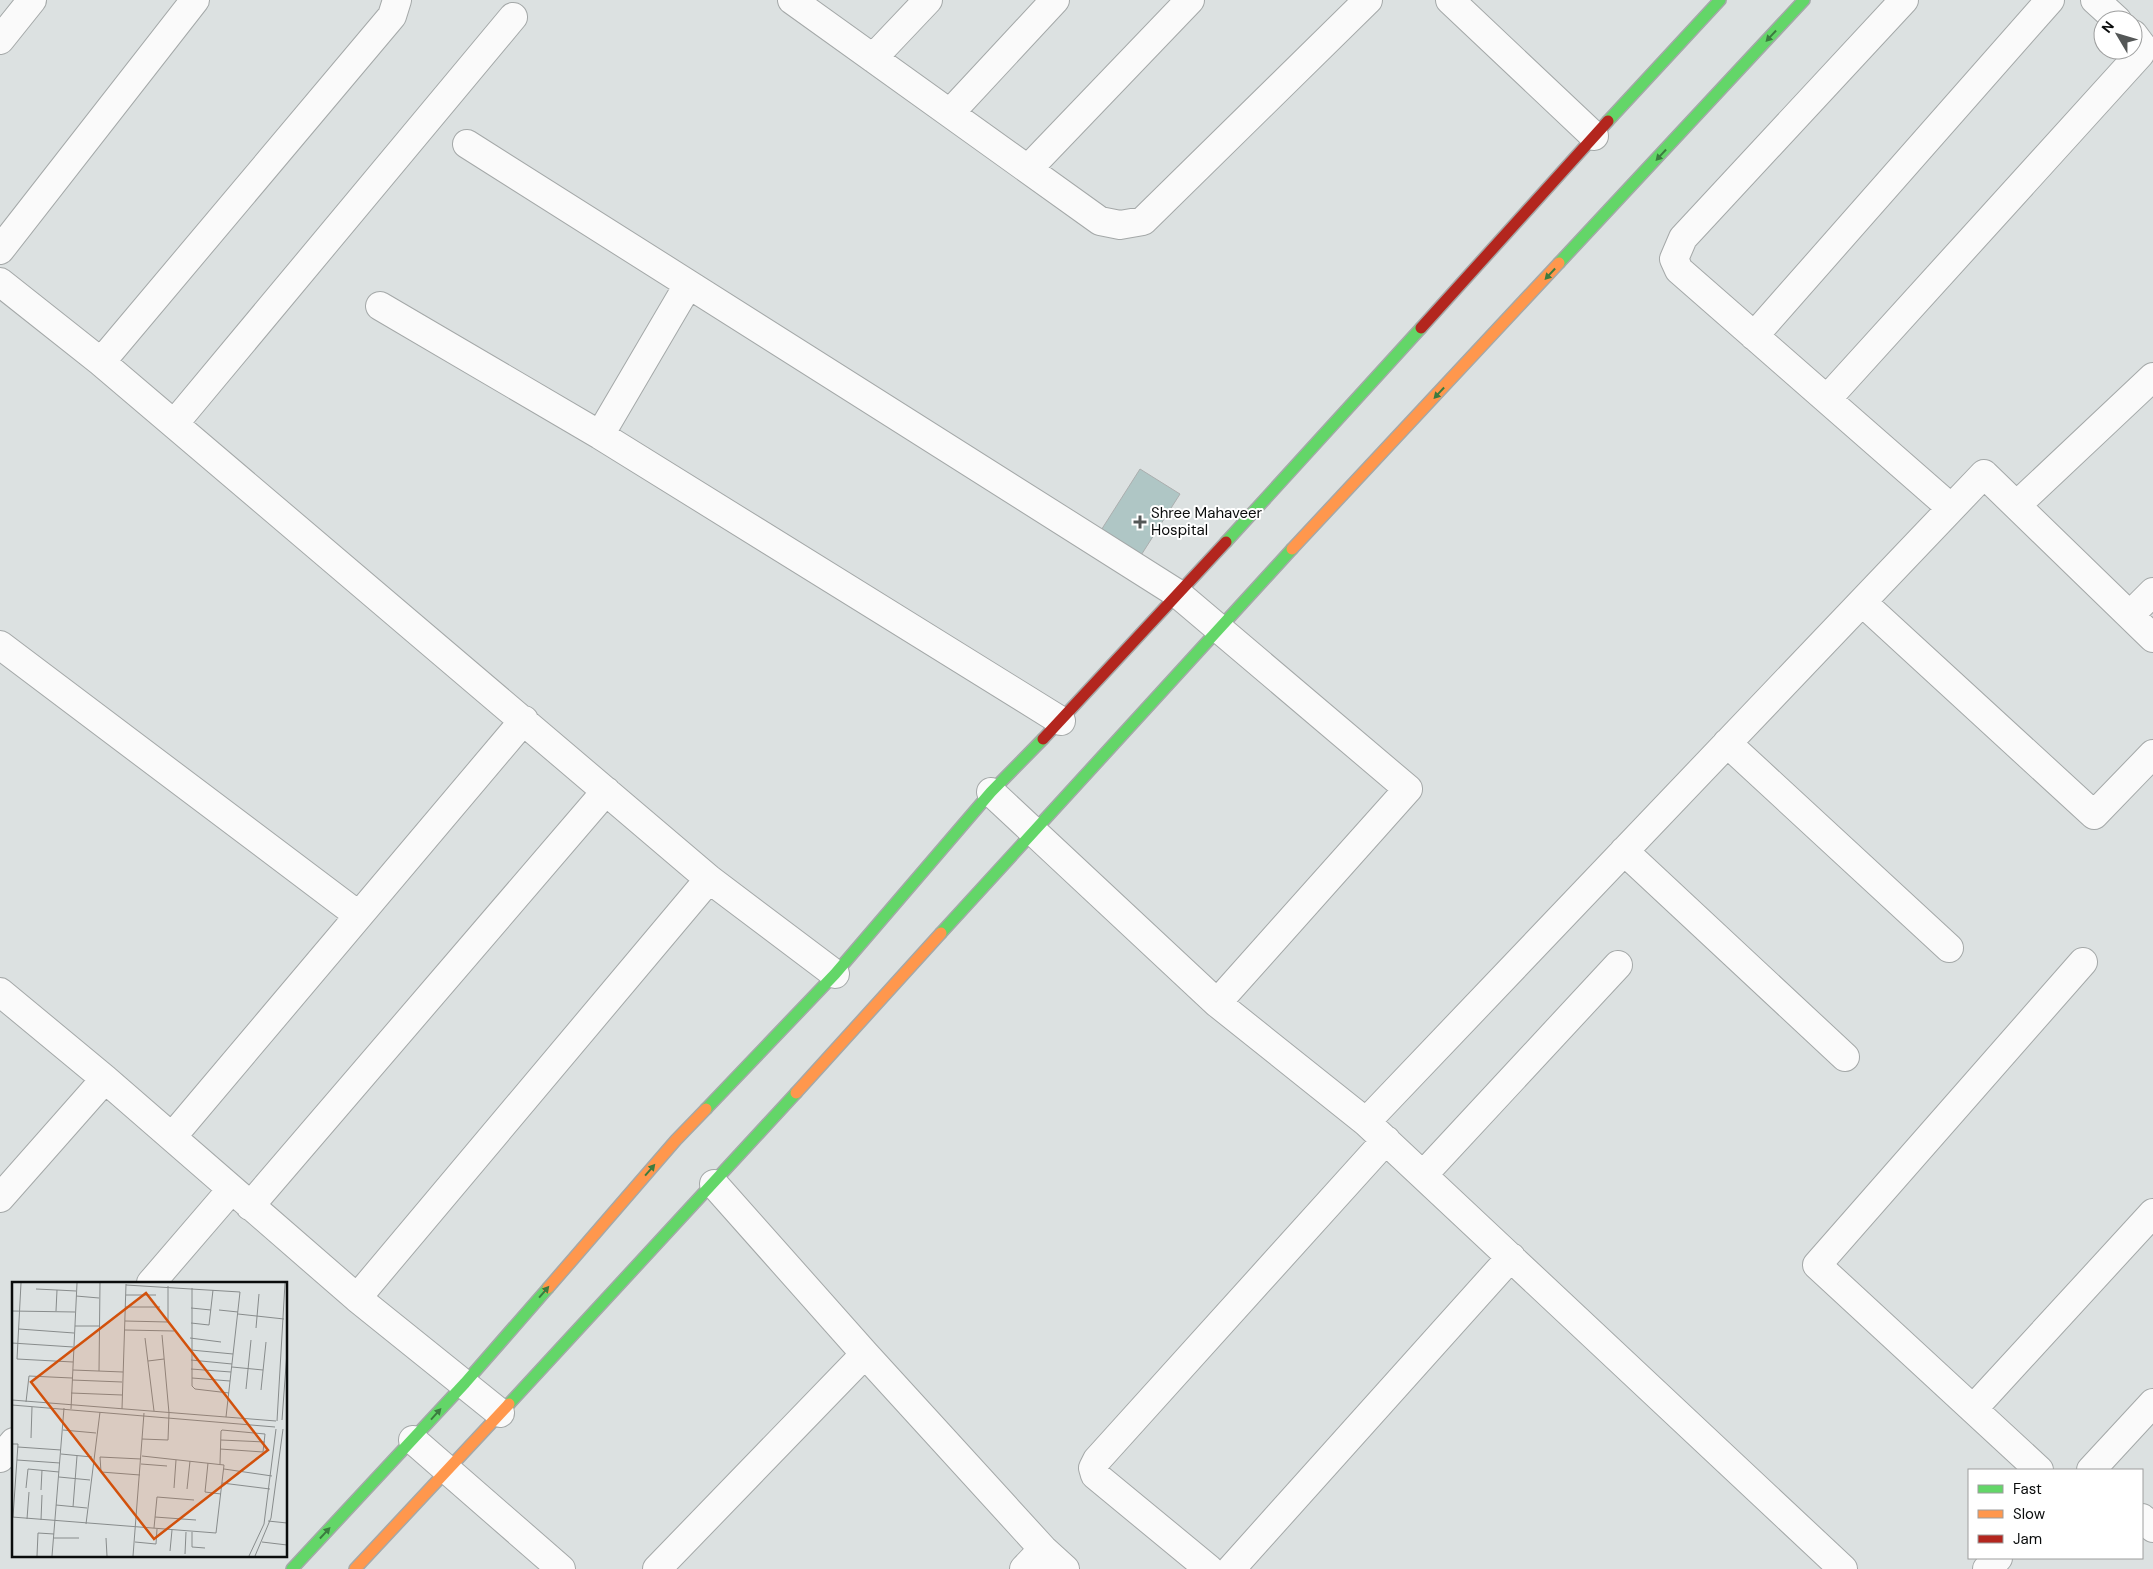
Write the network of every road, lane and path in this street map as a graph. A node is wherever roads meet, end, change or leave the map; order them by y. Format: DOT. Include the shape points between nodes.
graph roads {
  1 [pos="32,0"];
  2 [pos="195,0"];
  3 [pos="397,0"];
  4 [pos="792,0"];
  5 [pos="928,0"];
  6 [pos="1055,0"];
  7 [pos="1190,0"];
  8 [pos="1368,0"];
  9 [pos="1450,0"];
  10 [pos="1720,0"];
  11 [pos="1804,0"];
  12 [pos="1904,0"];
  13 [pos="2050,0"];
  14 [pos="2095,0"];
  15 [pos="2106,10"];
  16 [pos="513,17"];
  17 [pos="0,40"];
  18 [pos="873,58"];
  19 [pos="2135,60"];
  20 [pos="950,113"];
  21 [pos="1594,136"];
  22 [pos="467,144"];
  23 [pos="1028,169"];
  24 [pos="0,250"];
  25 [pos="0,282"];
  26 [pos="688,284"];
  27 [pos="380,306"];
  28 [pos="1754,336"];
  29 [pos="101,362"];
  30 [pos="2153,377"];
  31 [pos="1827,399"];
  32 [pos="174,424"];
  33 [pos="600,436"];
  34 [pos="2017,505"];
  35 [pos="1951,508"];
  36 [pos="2153,592"];
  37 [pos="1178,594"];
  38 [pos="1862,602"];
  39 [pos="2130,615"];
  40 [pos="1218,628"];
  41 [pos="2153,638"];
  42 [pos="0,645"];
  43 [pos="524,720"];
  44 [pos="1062,721"];
  45 [pos="1727,743"];
  46 [pos="2153,754"];
  47 [pos="606,791"];
  48 [pos="992,792"];
  49 [pos="1034,831"];
  50 [pos="1624,851"];
  51 [pos="710,879"];
  52 [pos="358,915"];
  53 [pos="1948,948"];
  54 [pos="2083,962"];
  55 [pos="1618,965"];
  56 [pos="835,974"];
  57 [pos="0,992"];
  58 [pos="1217,1003"];
  59 [pos="1845,1057"];
  60 [pos="105,1079"];
  61 [pos="1366,1122"];
  62 [pos="172,1136"];
  63 [pos="1386,1140"];
  64 [pos="1423,1175"];
  65 [pos="714,1184"];
  66 [pos="0,1198"];
  67 [pos="240,1198"];
  68 [pos="2153,1213"];
  69 [pos="1511,1257"];
  70 [pos="152,1282"];
  71 [pos="357,1298"];
  72 [pos="865,1354"];
  73 [pos="465,1383"];
  74 [pos="2153,1403"];
  75 [pos="1973,1409"];
  76 [pos="500,1413"];
  77 [pos="413,1440"];
  78 [pos="12,1444"];
  79 [pos="0,1458"];
  80 [pos="448,1469"];
  81 [pos="2038,1469"];
  82 [pos="2092,1469"];
  83 [pos="2143,1519"];
  84 [pos="2153,1528"];
  85 [pos="1044,1549"];
  86 [pos="1997,1559"];
  87 [pos="292,1569"];
  88 [pos="356,1569"];
  89 [pos="561,1569"];
  90 [pos="657,1569"];
  91 [pos="1024,1569"];
  92 [pos="1065,1569"];
  93 [pos="1209,1569"];
  94 [pos="1231,1569"];
  95 [pos="1843,1569"];
  96 [pos="1987,1569"];
  1 -- 17 [label="street"];
  2 -- 24 [label="street"];
  3 -- 29 [label="street" via="392,16"];
  4 -- 18 [label="street"];
  5 -- 18 [label="street"];
  6 -- 20 [label="street"];
  7 -- 23 [label="street"];
  8 -- 23 [label="street" via="1143,221 1120,225 1100,220"];
  9 -- 21 [label="street"];
  10 -- 21 [label="street"];
  11 -- 40 [label="street, one-way"];
  12 -- 28 [label="street" via="1683,238 1677,249 1674,259 1679,270"];
  13 -- 28 [label="street"];
  14 -- 15 [label="street"];
  16 -- 32 [label="street"];
  18 -- 20 [label="street"];
  19 -- 31 [label="street"];
  20 -- 23 [label="street"];
  21 -- 37 [label="street"];
  22 -- 26 [label="street"];
  25 -- 29 [label="street"];
  26 -- 33 [label="street"];
  26 -- 37 [label="street"];
  27 -- 33 [label="street"];
  28 -- 31 [label="street"];
  29 -- 32 [label="street"];
  30 -- 34 [label="street"];
  31 -- 35 [label="street"];
  32 -- 43 [label="street"];
  33 -- 44 [label="street"];
  34 -- 35 [label="street" via="1984,474"];
  34 -- 39 [label="street"];
  35 -- 38 [label="street"];
  36 -- 39 [label="street"];
  37 -- 40 [label="street"];
  37 -- 44 [label="street"];
  38 -- 45 [label="street"];
  38 -- 46 [label="street" via="2094,815"];
  39 -- 41 [label="street"];
  40 -- 49 [label="street"];
  40 -- 58 [label="street" via="1408,789"];
  42 -- 52 [label="street"];
  43 -- 47 [label="street"];
  43 -- 52 [label="street"];
  44 -- 48 [label="street"];
  45 -- 50 [label="street"];
  45 -- 53 [label="street"];
  47 -- 51 [label="street"];
  47 -- 67 [label="street"];
  48 -- 49 [label="street"];
  48 -- 56 [label="street"];
  49 -- 58 [label="street"];
  49 -- 65 [label="street"];
  50 -- 59 [label="street"];
  50 -- 61 [label="street"];
  51 -- 56 [label="street"];
  51 -- 71 [label="street"];
  52 -- 62 [label="street"];
  54 -- 75 [label="street" via="1817,1265"];
  55 -- 64 [label="street"];
  73 -- 56 [label="street, one-way" via="676,1140"];
  57 -- 60 [label="street"];
  58 -- 61 [label="street"];
  60 -- 62 [label="street"];
  60 -- 66 [label="street"];
  61 -- 63 [label="street"];
  62 -- 67 [label="street"];
  63 -- 64 [label="street"];
  63 -- 93 [label="street" via="1093,1468 1095,1475"];
  64 -- 69 [label="street"];
  65 -- 72 [label="street"];
  65 -- 76 [label="street"];
  67 -- 70 [label="street"];
  67 -- 71 [label="street"];
  68 -- 75 [label="street"];
  69 -- 94 [label="street"];
  69 -- 95 [label="street"];
  71 -- 73 [label="street"];
  72 -- 85 [label="street"];
  72 -- 90 [label="street"];
  73 -- 76 [label="street"];
  77 -- 73 [label="street, one-way"];
  74 -- 82 [label="street"];
  75 -- 81 [label="street"];
  76 -- 80 [label="street"];
  77 -- 80 [label="street"];
  87 -- 77 [label="street, one-way"];
  78 -- 79 [label="street"];
  80 -- 88 [label="street"];
  80 -- 89 [label="street"];
  83 -- 84 [label="street"];
  85 -- 91 [label="street"];
  85 -- 92 [label="street"];
  86 -- 96 [label="street"];
}
